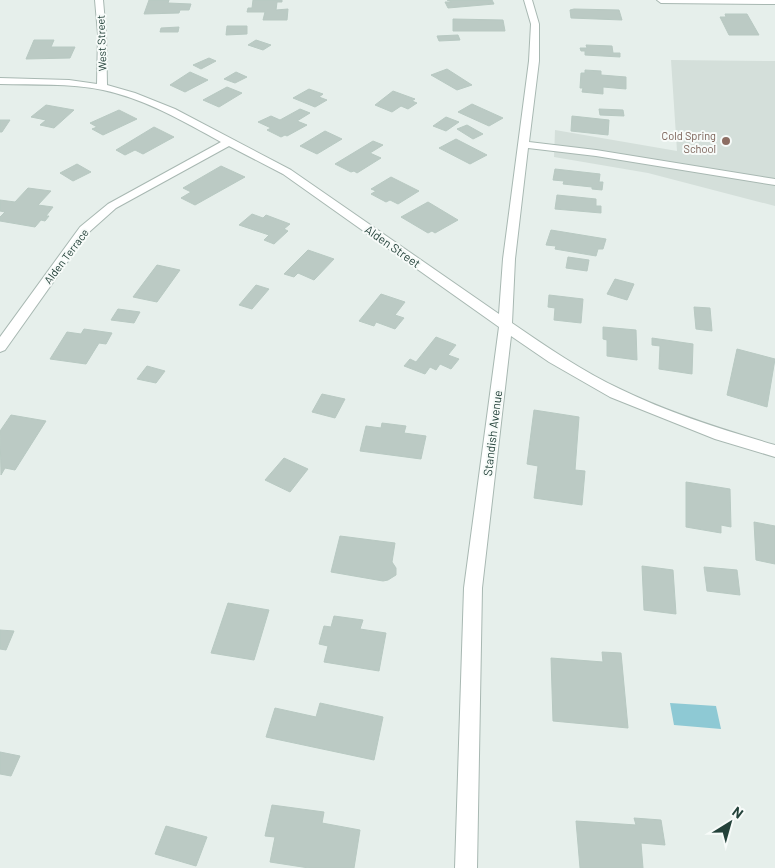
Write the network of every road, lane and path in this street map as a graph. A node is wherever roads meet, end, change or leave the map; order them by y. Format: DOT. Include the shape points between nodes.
graph roads {
  1 [pos="99,0"];
  2 [pos="528,0"];
  3 [pos="661,0"];
  4 [pos="775,1"];
  5 [pos="0,81"];
  6 [pos="102,87"];
  7 [pos="230,141"];
  8 [pos="523,144"];
  9 [pos="775,182"];
  10 [pos="505,325"];
  11 [pos="0,347"];
  12 [pos="775,451"];
  13 [pos="466,868"];
  1 -- 6 [label="street, West Street"];
  2 -- 8 [label="street, Standish Avenue" via="535,24 534,61"];
  3 -- 4 [label="street"];
  5 -- 6 [label="street, Alden Street"];
  6 -- 7 [label="street, Alden Street" via="171,111"];
  7 -- 10 [label="street, Alden Street" via="287,172"];
  7 -- 11 [label="street, Alden Terrace" via="112,206 84,230"];
  8 -- 9 [label="street"];
  8 -- 10 [label="street, Standish Avenue"];
  10 -- 12 [label="street, Alden Street" via="554,359 615,393 720,435"];
  10 -- 13 [label="street, Standish Avenue" via="473,588"];
}
